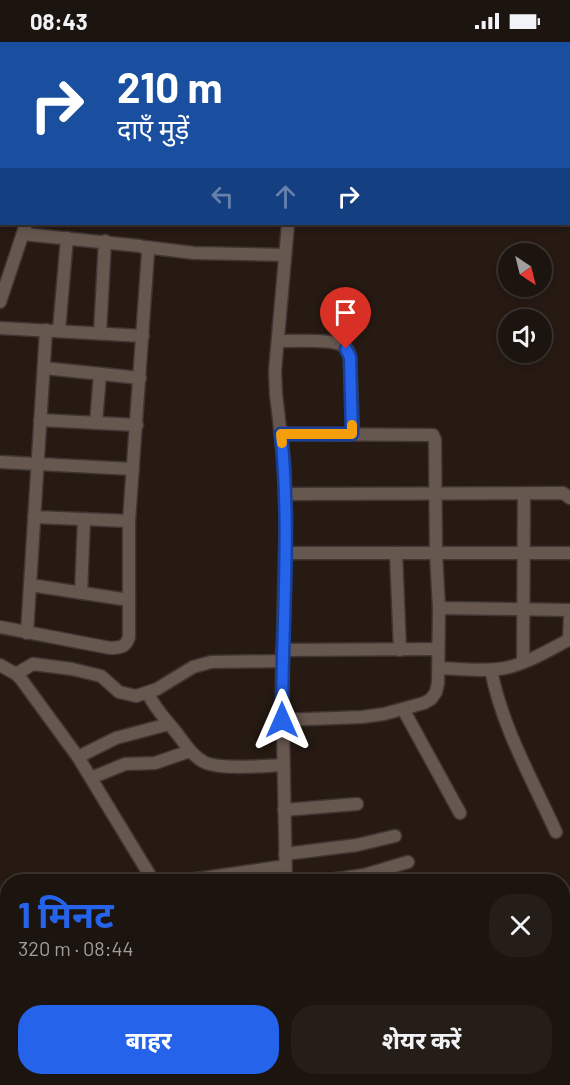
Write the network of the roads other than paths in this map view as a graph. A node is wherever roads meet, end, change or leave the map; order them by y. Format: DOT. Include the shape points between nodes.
graph roads {
  1 [pos="288,225"];
  2 [pos="24,229"];
  3 [pos="67,238"];
  4 [pos="105,241"];
  5 [pos="145,247"];
  6 [pos="285,255"];
  7 [pos="0,302"];
  8 [pos="0,328"];
  9 [pos="46,330"];
  10 [pos="59,330"];
  11 [pos="100,333"];
  12 [pos="143,336"];
  13 [pos="278,341"];
  14 [pos="44,368"];
  15 [pos="100,374"];
  16 [pos="140,378"];
  17 [pos="40,420"];
  18 [pos="96,423"];
  19 [pos="137,425"];
  20 [pos="281,434"];
  21 [pos="352,434"];
  22 [pos="0,462"];
  23 [pos="37,464"];
  24 [pos="133,469"];
  25 [pos="285,494"];
  26 [pos="435,494"];
  27 [pos="524,494"];
  28 [pos="570,498"];
  29 [pos="34,517"];
  30 [pos="84,519"];
  31 [pos="129,521"];
  32 [pos="522,552"];
  33 [pos="286,553"];
  34 [pos="396,553"];
  35 [pos="436,553"];
  36 [pos="570,553"];
  37 [pos="30,585"];
  38 [pos="81,593"];
  39 [pos="129,600"];
  40 [pos="439,608"];
  41 [pos="523,610"];
  42 [pos="570,610"];
  43 [pos="570,617"];
  44 [pos="0,627"];
  45 [pos="27,633"];
  46 [pos="569,639"];
  47 [pos="438,649"];
  48 [pos="400,650"];
  49 [pos="282,656"];
  50 [pos="523,662"];
  51 [pos="0,665"];
  52 [pos="439,669"];
  53 [pos="491,670"];
  54 [pos="16,674"];
  55 [pos="148,694"];
  56 [pos="403,709"];
  57 [pos="282,720"];
  58 [pos="169,724"];
  59 [pos="190,751"];
  60 [pos="78,757"];
  61 [pos="283,765"];
  62 [pos="91,778"];
  63 [pos="357,804"];
  64 [pos="284,810"];
  65 [pos="460,813"];
  66 [pos="556,832"];
  67 [pos="395,836"];
  68 [pos="285,860"];
  69 [pos="408,862"];
  70 [pos="149,874"];
  71 [pos="216,874"];
  72 [pos="285,874"];
  73 [pos="363,874"];
  1 -- 6 [label="street"];
  2 -- 3 [label="street"];
  2 -- 7 [label="street"];
  3 -- 4 [label="street"];
  3 -- 10 [label="street"];
  4 -- 5 [label="street"];
  4 -- 11 [label="street"];
  5 -- 6 [label="street" via="194,253"];
  5 -- 12 [label="street" via="148,253"];
  6 -- 13 [label="street"];
  8 -- 9 [label="street"];
  9 -- 10 [label="street"];
  9 -- 14 [label="street"];
  10 -- 11 [label="street"];
  11 -- 12 [label="street"];
  12 -- 16 [label="street"];
  13 -- 20 [label="street" via="276,394"];
  13 -- 21 [label="street" via="333,342 346,349 350,357"];
  14 -- 15 [label="street"];
  14 -- 17 [label="street"];
  15 -- 16 [label="street"];
  15 -- 18 [label="street"];
  16 -- 19 [label="street"];
  17 -- 18 [label="street"];
  17 -- 23 [label="street"];
  18 -- 19 [label="street"];
  19 -- 24 [label="street"];
  20 -- 21 [label="street"];
  20 -- 25 [label="street"];
  21 -- 26 [label="street" via="433,435"];
  22 -- 23 [label="street"];
  23 -- 24 [label="street"];
  23 -- 29 [label="street"];
  24 -- 31 [label="street"];
  25 -- 26 [label="street"];
  25 -- 33 [label="street"];
  26 -- 27 [label="street"];
  26 -- 35 [label="street"];
  27 -- 28 [label="street" via="563,493"];
  27 -- 32 [label="street"];
  29 -- 30 [label="street"];
  29 -- 37 [label="street"];
  30 -- 31 [label="street"];
  30 -- 38 [label="street"];
  31 -- 39 [label="street"];
  32 -- 35 [label="street"];
  32 -- 36 [label="street"];
  32 -- 41 [label="street"];
  33 -- 34 [label="street"];
  33 -- 49 [label="street"];
  34 -- 35 [label="street"];
  34 -- 48 [label="street"];
  35 -- 40 [label="street"];
  37 -- 38 [label="street"];
  37 -- 45 [label="street"];
  38 -- 39 [label="street"];
  39 -- 45 [label="street" via="129,637 120,648"];
  40 -- 41 [label="street"];
  40 -- 47 [label="street"];
  41 -- 42 [label="street"];
  41 -- 50 [label="street"];
  43 -- 46 [label="street"];
  44 -- 45 [label="street"];
  46 -- 50 [label="street"];
  47 -- 48 [label="street"];
  47 -- 52 [label="street"];
  48 -- 49 [label="street"];
  49 -- 55 [label="street" via="201,664"];
  49 -- 57 [label="street"];
  50 -- 53 [label="street"];
  51 -- 54 [label="street"];
  52 -- 53 [label="street"];
  52 -- 56 [label="street" via="436,692 431,699"];
  53 -- 66 [label="street" via="503,716"];
  54 -- 55 [label="street" via="41,663 101,676 126,695"];
  54 -- 60 [label="street"];
  55 -- 58 [label="street"];
  56 -- 57 [label="street" via="362,717"];
  56 -- 65 [label="street"];
  57 -- 61 [label="street"];
  58 -- 59 [label="street"];
  58 -- 60 [label="street" via="116,738"];
  59 -- 61 [label="street" via="211,765"];
  59 -- 62 [label="street" via="155,763 125,764"];
  60 -- 62 [label="street"];
  61 -- 64 [label="street"];
  62 -- 70 [label="street"];
  63 -- 64 [label="street"];
  64 -- 68 [label="street"];
  67 -- 68 [label="street"];
  68 -- 71 [label="street"];
  68 -- 72 [label="street"];
  69 -- 73 [label="street"];
}
